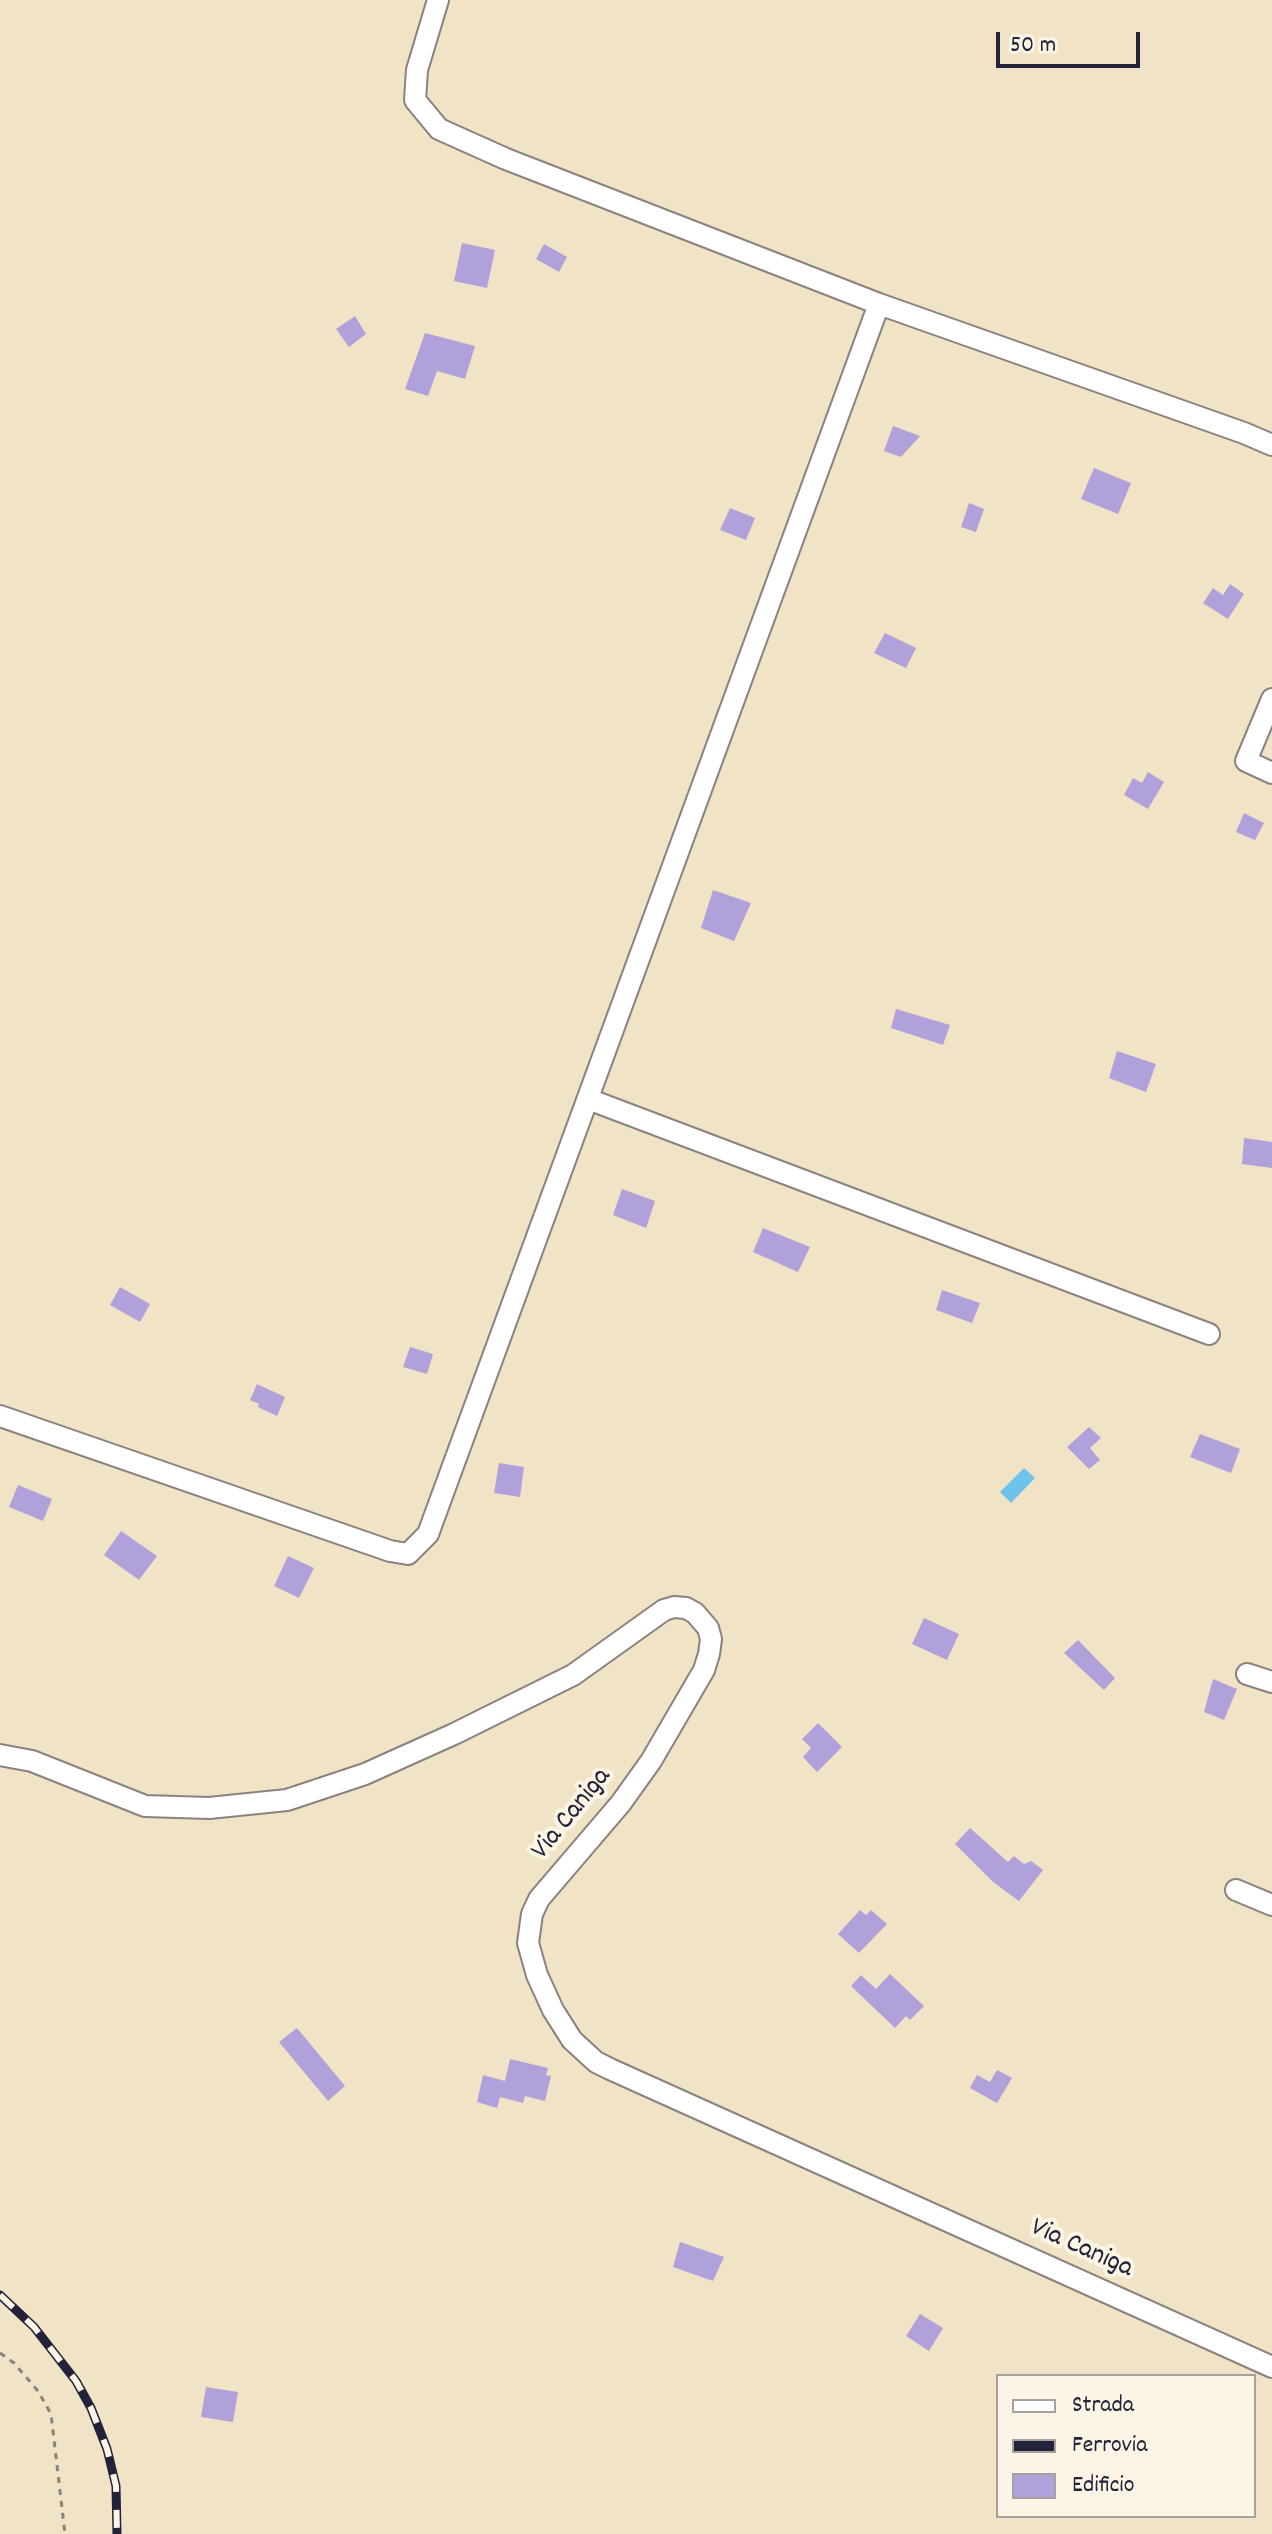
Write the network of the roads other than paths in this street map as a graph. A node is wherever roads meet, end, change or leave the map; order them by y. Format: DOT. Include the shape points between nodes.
graph roads {
  1 [pos="438,0"];
  2 [pos="879,304"];
  3 [pos="1272,445"];
  4 [pos="1272,699"];
  5 [pos="1272,773"];
  6 [pos="588,1099"];
  7 [pos="1209,1334"];
  8 [pos="0,1416"];
  9 [pos="1247,1674"];
  10 [pos="1272,1682"];
  11 [pos="0,1755"];
  12 [pos="1236,1890"];
  13 [pos="1272,1905"];
  14 [pos="1272,2367"];
  1 -- 2 [label="street" via="417,70 415,100 439,129"];
  2 -- 3 [label="street"];
  2 -- 6 [label="street"];
  4 -- 5 [label="street" via="1246,761"];
  6 -- 7 [label="street"];
  6 -- 8 [label="street" via="428,1534 408,1554"];
  9 -- 10 [label="street"];
  11 -- 14 [label="street, Via Caniga" via="32,1761 145,1806 209,1808 287,1800 365,1774 454,1734 573,1675 664,1610 686,1608 708,1628 711,1639 704,1670 636,1782 532,1914 528,1943 537,1975 572,2040 610,2069"];
  12 -- 13 [label="street"];
}
